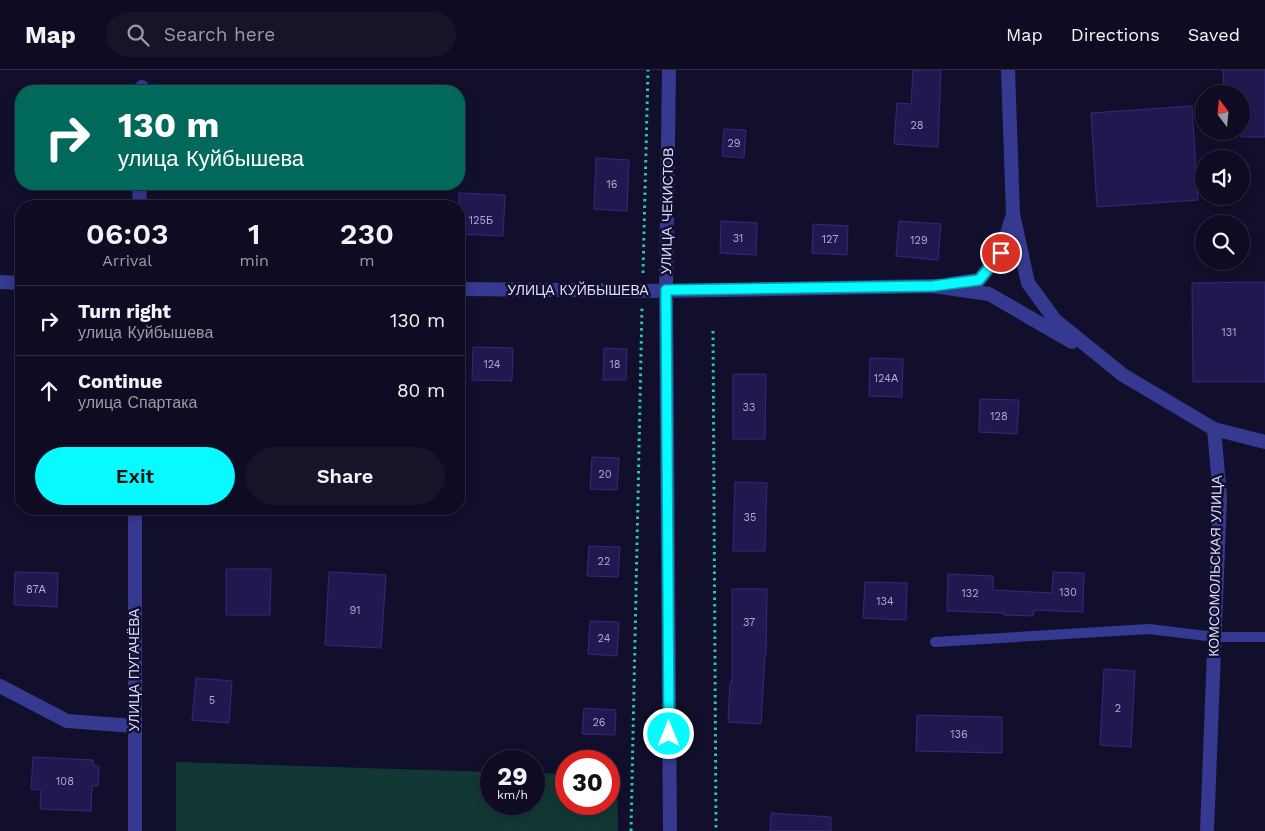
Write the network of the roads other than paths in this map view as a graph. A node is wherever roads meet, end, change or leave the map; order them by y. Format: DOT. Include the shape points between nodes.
graph roads {
  1 [pos="668,70"];
  2 [pos="1008,70"];
  3 [pos="1013,214"];
  4 [pos="0,282"];
  5 [pos="15,283"];
  6 [pos="933,286"];
  7 [pos="465,290"];
  8 [pos="666,290"];
  9 [pos="1123,374"];
  10 [pos="1214,430"];
  11 [pos="1265,442"];
  12 [pos="135,515"];
  13 [pos="1214,637"];
  14 [pos="1265,637"];
  15 [pos="935,642"];
  16 [pos="0,686"];
  17 [pos="134,726"];
  18 [pos="135,831"];
  19 [pos="670,831"];
  20 [pos="1207,831"];
  1 -- 8 [label="street, УЛИЦА ЧЕКИСТОВ"];
  2 -- 3 [label="street"];
  3 -- 6 [label="street" via="1001,253 979,280"];
  3 -- 9 [label="street" via="1028,283 1055,320"];
  4 -- 5 [label="street"];
  6 -- 8 [label="street, УЛИЦА КУЙБЫШЕВА"];
  6 -- 9 [label="street, УЛИЦА КУЙБЫШЕВА" via="989,294"];
  7 -- 8 [label="street, УЛИЦА КУЙБЫШЕВА"];
  8 -- 19 [label="street, УЛИЦА ЧЕКИСТОВ"];
  9 -- 10 [label="street"];
  10 -- 11 [label="street"];
  10 -- 13 [label="street, КОМСОМОЛЬСКАЯ УЛИЦА" via="1220,497"];
  12 -- 17 [label="street, УЛИЦА ПУГАЧЁВА"];
  13 -- 14 [label="lane"];
  13 -- 15 [label="lane" via="1150,629"];
  13 -- 20 [label="street, КОМСОМОЛЬСКАЯ УЛИЦА"];
  16 -- 17 [label="street" via="67,721"];
  17 -- 18 [label="street, УЛИЦА ПУГАЧЁВА"];
}
